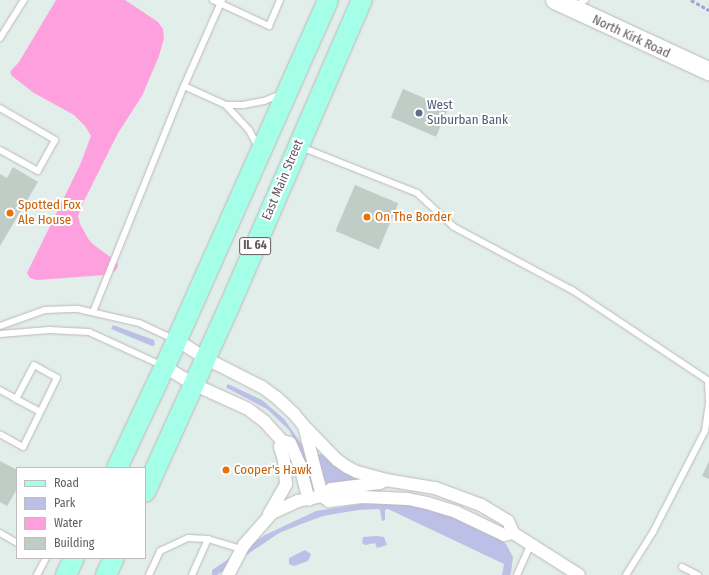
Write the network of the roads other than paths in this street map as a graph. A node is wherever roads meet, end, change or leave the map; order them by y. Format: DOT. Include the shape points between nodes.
graph roads {
  1 [pos="24,0"];
  2 [pos="214,0"];
  3 [pos="272,0"];
  4 [pos="328,0"];
  5 [pos="362,0"];
  6 [pos="555,0"];
  7 [pos="279,1"];
  8 [pos="222,2"];
  9 [pos="579,5"];
  10 [pos="0,38"];
  11 [pos="709,71"];
  12 [pos="184,86"];
  13 [pos="288,91"];
  14 [pos="226,105"];
  15 [pos="2,110"];
  16 [pos="0,117"];
  17 [pos="298,146"];
  18 [pos="0,150"];
  19 [pos="261,152"];
  20 [pos="93,312"];
  21 [pos="0,326"];
  22 [pos="0,334"];
  23 [pos="177,340"];
  24 [pos="205,358"];
  25 [pos="165,367"];
  26 [pos="708,381"];
  27 [pos="193,384"];
  28 [pos="0,390"];
  29 [pos="16,399"];
  30 [pos="40,412"];
  31 [pos="304,426"];
  32 [pos="0,434"];
  33 [pos="282,441"];
  34 [pos="117,467"];
  35 [pos="386,480"];
  36 [pos="146,490"];
  37 [pos="322,496"];
  38 [pos="309,500"];
  39 [pos="268,516"];
  40 [pos="0,533"];
  41 [pos="513,533"];
  42 [pos="208,539"];
  43 [pos="16,542"];
  44 [pos="531,544"];
  45 [pos="241,549"];
  46 [pos="45,559"];
  47 [pos="74,559"];
  48 [pos="114,559"];
  49 [pos="682,567"];
  50 [pos="573,573"];
  51 [pos="37,575"];
  52 [pos="66,575"];
  53 [pos="106,575"];
  54 [pos="149,575"];
  55 [pos="192,575"];
  56 [pos="228,575"];
  57 [pos="517,575"];
  58 [pos="626,575"];
  59 [pos="698,575"];
  1 -- 10 [label="lane"];
  2 -- 8 [label="lane"];
  3 -- 7 [label="lane"];
  4 -- 13 [label="main road, IL 64"];
  5 -- 17 [label="main road, East Main Street / IL 64"];
  6 -- 9 [label="main road, North Kirk Road"];
  7 -- 8 [label="lane" via="269,26"];
  8 -- 12 [label="lane"];
  9 -- 11 [label="main road, North Kirk Road"];
  12 -- 14 [label="lane"];
  12 -- 20 [label="lane"];
  13 -- 14 [label="lane" via="264,101"];
  13 -- 19 [label="main road, IL 64"];
  14 -- 19 [label="lane" via="249,130"];
  15 -- 16 [label="lane"];
  15 -- 18 [label="lane" via="55,140 38,171"];
  17 -- 24 [label="main road, East Main Street / IL 64"];
  17 -- 26 [label="lane" via="417,193 454,227 572,290"];
  19 -- 23 [label="main road, IL 64"];
  20 -- 21 [label="lane" via="78,309 45,310"];
  20 -- 23 [label="lane" via="139,323"];
  22 -- 25 [label="lane" via="49,330 89,332"];
  23 -- 24 [label="street"];
  23 -- 25 [label="main road, IL 64"];
  24 -- 27 [label="main road, East Main Street / IL 64"];
  24 -- 31 [label="street" via="271,393 286,405"];
  25 -- 27 [label="street"];
  25 -- 34 [label="main road, IL 64"];
  26 -- 58 [label="lane" via="709,402 705,431 653,532"];
  27 -- 33 [label="street" via="248,409 265,422"];
  27 -- 36 [label="main road, East Main Street / IL 64"];
  28 -- 29 [label="lane"];
  29 -- 30 [label="lane"];
  29 -- 30 [label="lane" via="34,366 57,378"];
  30 -- 32 [label="lane" via="23,447"];
  31 -- 35 [label="street" via="336,460 357,472"];
  31 -- 37 [label="street"];
  33 -- 38 [label="street" via="290,443 299,463"];
  33 -- 39 [label="street" via="280,447 286,484"];
  35 -- 37 [label="street" via="331,489"];
  35 -- 41 [label="street" via="435,488 462,496 508,521"];
  37 -- 38 [label="street"];
  37 -- 41 [label="street" via="329,501 408,499 456,512 504,535"];
  38 -- 39 [label="street" via="298,501"];
  39 -- 45 [label="street"];
  40 -- 43 [label="lane"];
  41 -- 44 [label="street"];
  42 -- 45 [label="lane"];
  42 -- 54 [label="lane" via="188,538 160,551"];
  42 -- 55 [label="lane"];
  44 -- 50 [label="street"];
  44 -- 57 [label="lane"];
  45 -- 56 [label="street"];
  46 -- 51 [label="lane"];
  47 -- 52 [label="main road"];
  48 -- 53 [label="main road"];
  49 -- 59 [label="lane"];
}
